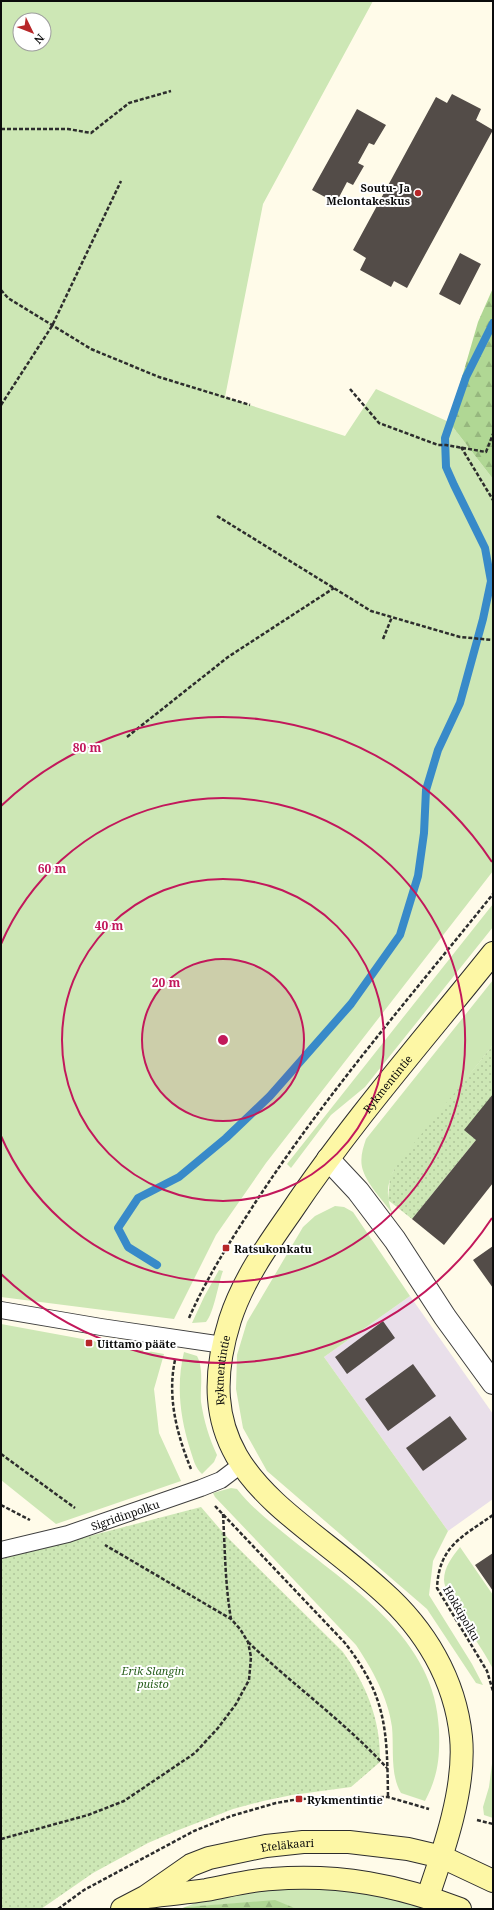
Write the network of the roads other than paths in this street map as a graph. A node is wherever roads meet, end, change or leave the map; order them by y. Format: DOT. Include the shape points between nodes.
graph roads {
  1 [pos="493,953"];
  2 [pos="328,1159"];
  3 [pos="1,1310"];
  4 [pos="223,1345"];
  5 [pos="493,1383"];
  6 [pos="242,1464"];
  7 [pos="1,1550"];
  8 [pos="442,1857"];
  9 [pos="493,1882"];
  10 [pos="428,1896"];
  11 [pos="145,1897"];
  12 [pos="122,1909"];
  13 [pos="460,1909"];
  1 -- 2 [label="street, Rykmentintie"];
  2 -- 4 [label="street, Rykmentintie" via="254,1266 240,1292"];
  2 -- 5 [label="street" via="358,1191 395,1240 445,1317"];
  3 -- 4 [label="lane"];
  4 -- 6 [label="street, Rykmentintie" via="218,1384 221,1415 232,1448"];
  6 -- 7 [label="lane, Sigridinpolku" via="220,1480 201,1488 68,1534"];
  6 -- 8 [label="street, Rykmentintie" via="252,1479 281,1509 382,1591 416,1628 440,1664 455,1702 461,1739 460,1776"];
  8 -- 9 [label="street, Eteläkaari"];
  8 -- 10 [label="street, Rykmentintie"];
  8 -- 11 [label="street, Eteläkaari" via="408,1849 349,1842 303,1842 266,1846 229,1853 191,1865"];
  10 -- 11 [label="street, Eteläkaari" via="373,1883 300,1878 270,1879"];
  10 -- 13 [label="street, Eteläkaari"];
  11 -- 12 [label="street, Eteläkaari"];
}
